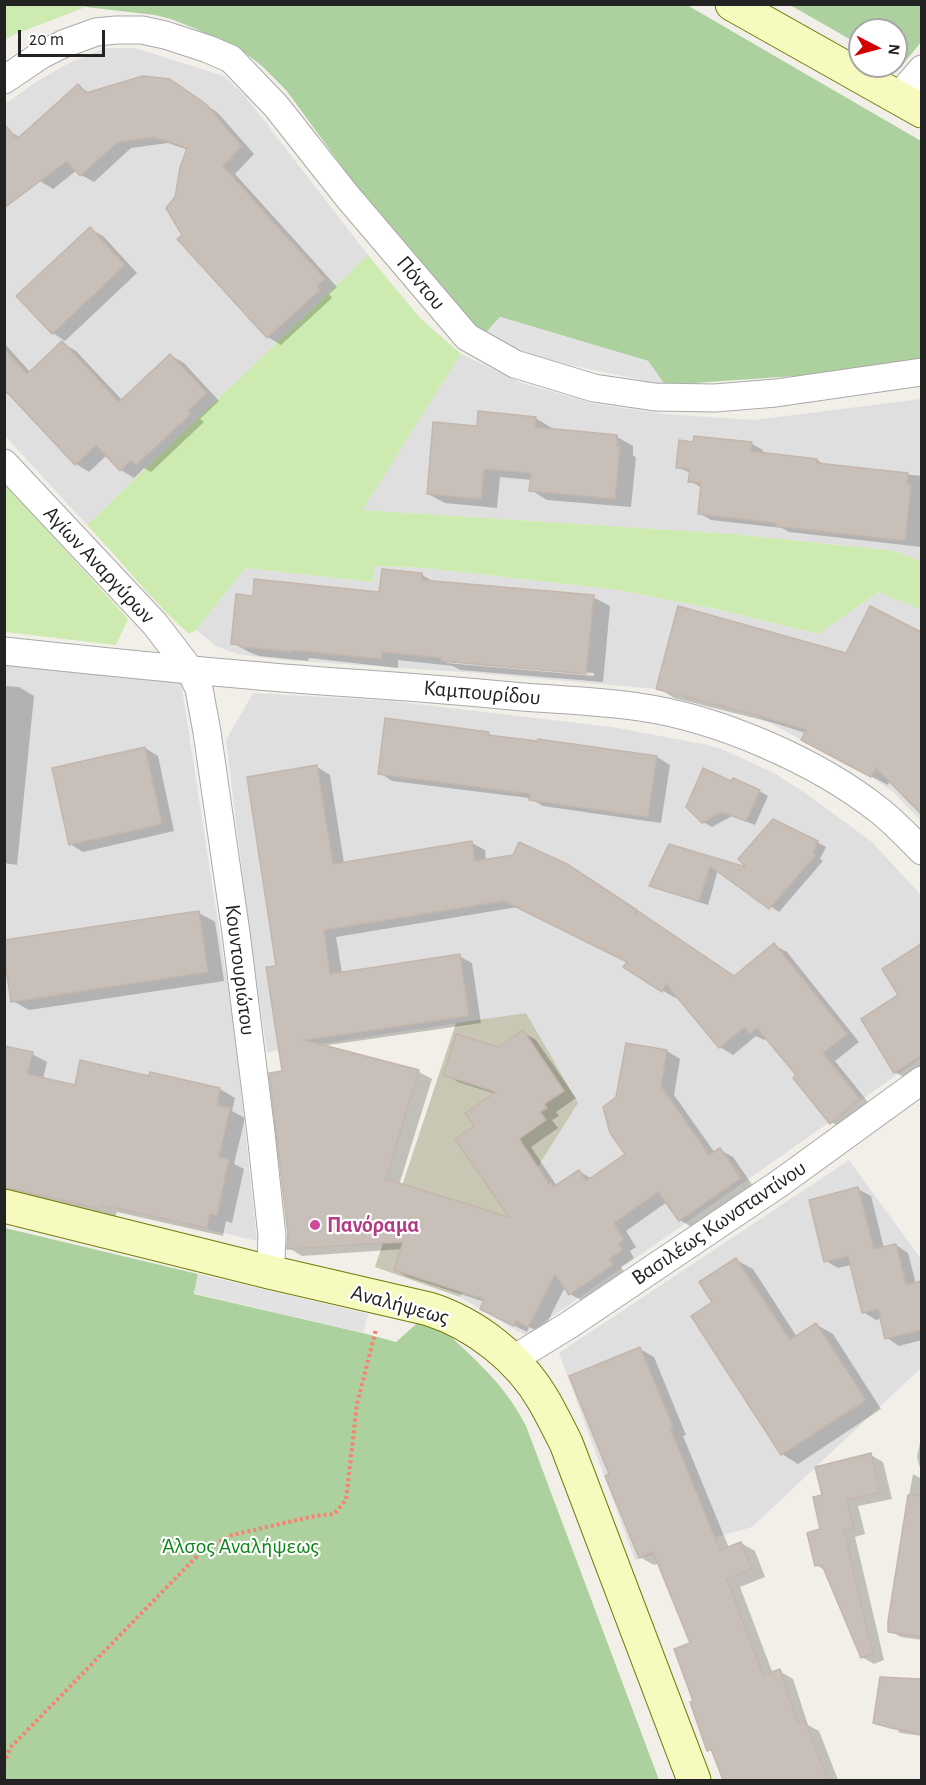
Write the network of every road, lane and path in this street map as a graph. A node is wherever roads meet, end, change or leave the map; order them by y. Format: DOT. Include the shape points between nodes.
graph roads {
  1 [pos="732,4"];
  2 [pos="921,69"];
  3 [pos="4,80"];
  4 [pos="910,104"];
  5 [pos="921,372"];
  6 [pos="4,463"];
  7 [pos="4,651"];
  8 [pos="191,671"];
  9 [pos="921,851"];
  10 [pos="921,1080"];
  11 [pos="4,1206"];
  12 [pos="269,1272"];
  13 [pos="384,1299"];
  14 [pos="512,1360"];
  15 [pos="4,1764"];
  16 [pos="694,1780"];
  1 -- 4 [label="street"];
  2 -- 4 [label="street"];
  3 -- 5 [label="street, Πόντου" via="63,44 96,32 116,30 165,35 231,60 276,106 467,337 515,364 594,388 655,397 776,393"];
  6 -- 8 [label="street, Αγίων Αναργύρων" via="142,610"];
  7 -- 8 [label="street, Καμπουρίδου"];
  8 -- 9 [label="street, Καμπουρίδου" via="595,702 670,712 729,729 800,761 879,810"];
  8 -- 12 [label="street, Κουντουριώτου" via="199,689 207,732 236,933 272,1236"];
  10 -- 14 [label="street, Βασιλέως Κωνσταντίνου" via="780,1183"];
  11 -- 12 [label="street, Αναλήψεως"];
  12 -- 13 [label="street, Αναλήψεως"];
  13 -- 14 [label="street, Αναλήψεως" via="451,1317"];
  13 -- 15 [label="path" via="357,1404 346,1500 334,1514 232,1535 203,1550 10,1748"];
  14 -- 16 [label="street, Αναλήψεως" via="544,1400 566,1443"];
}
